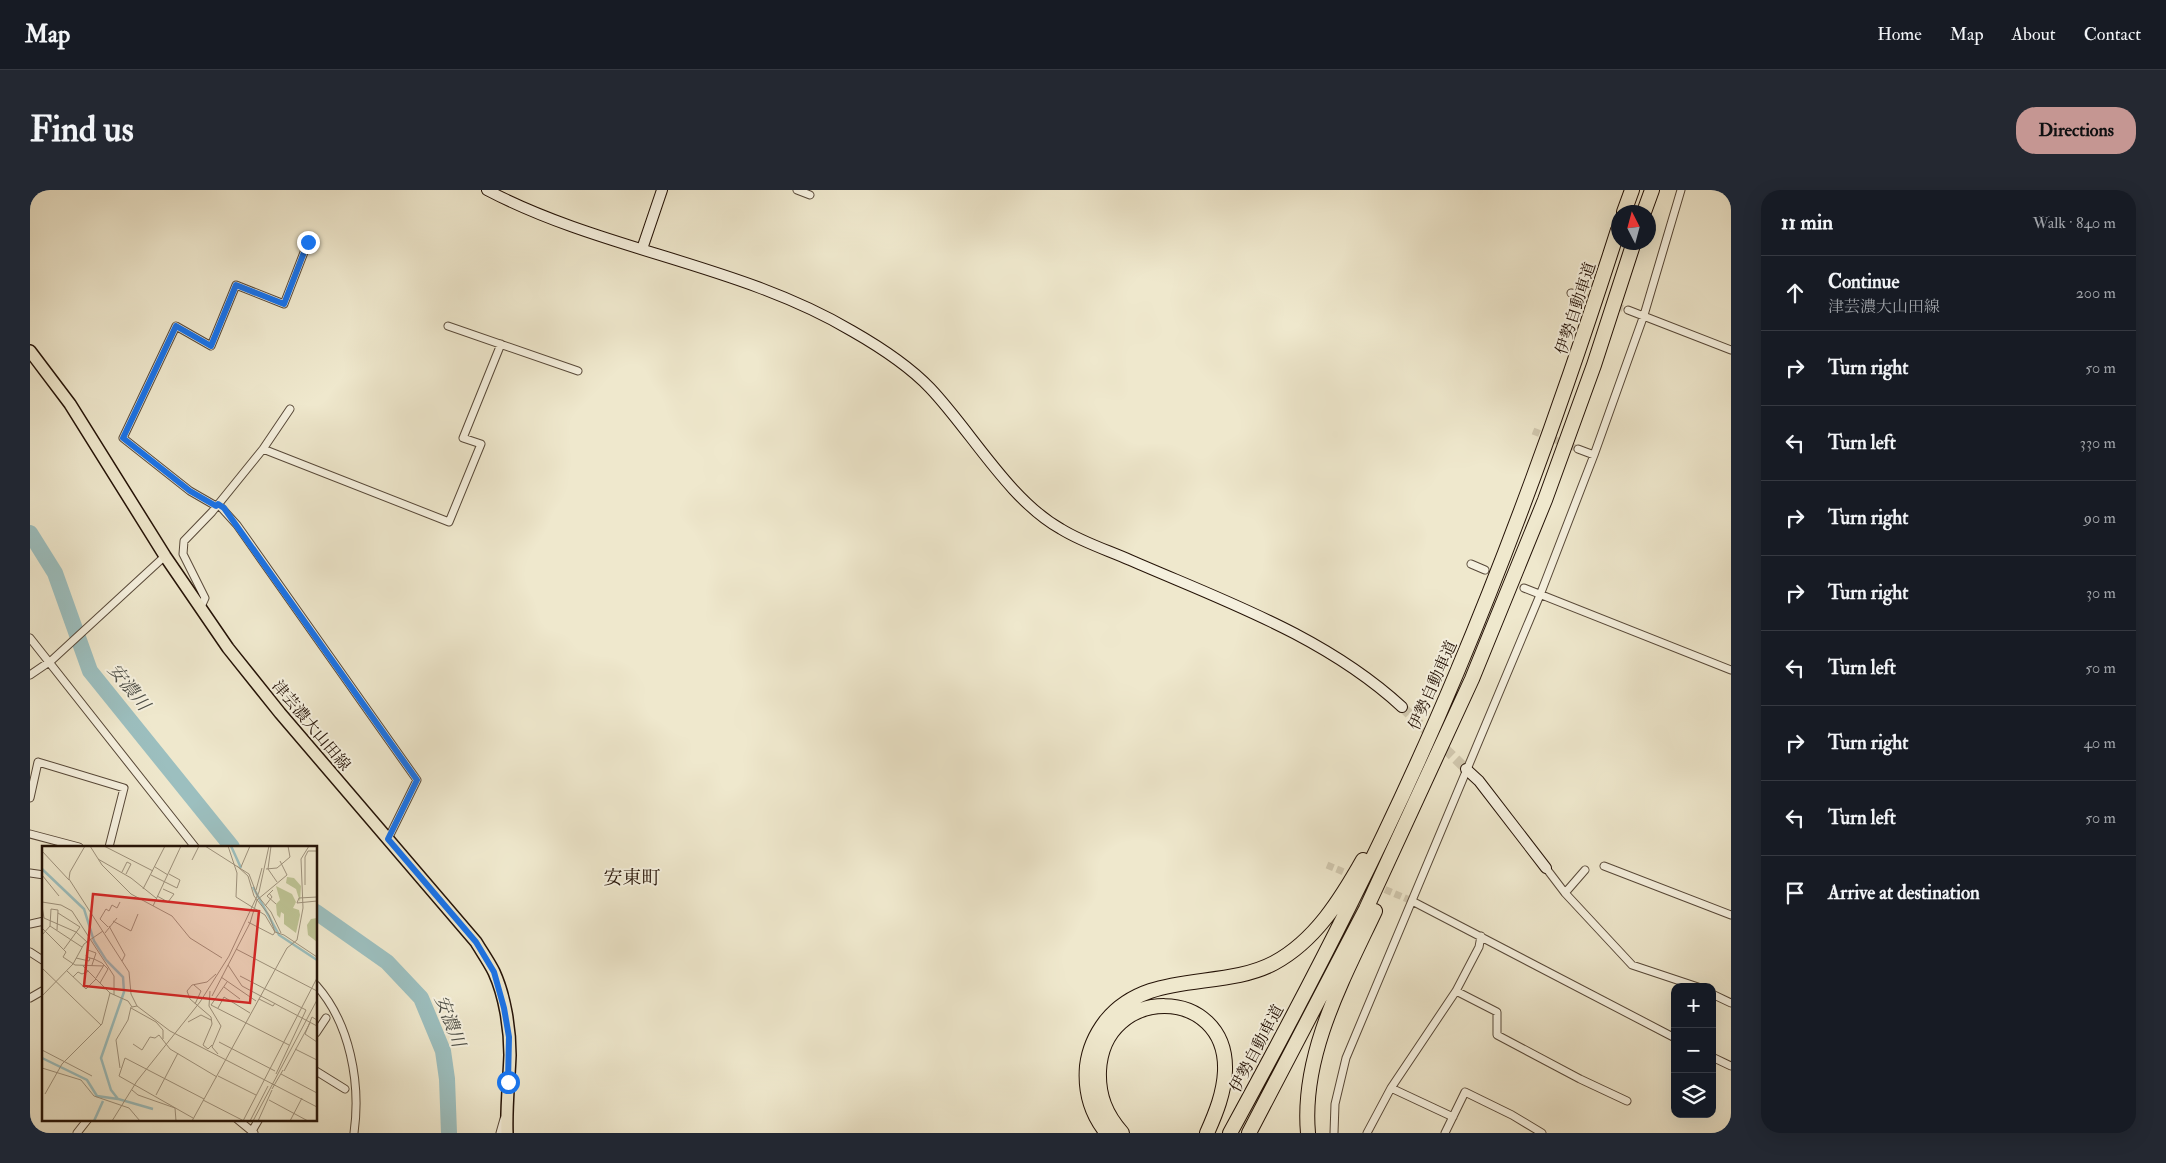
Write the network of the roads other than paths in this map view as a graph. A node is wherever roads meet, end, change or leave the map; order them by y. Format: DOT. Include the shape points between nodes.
graph roads {
  1 [pos="487,190"];
  2 [pos="662,190"];
  3 [pos="797,190"];
  4 [pos="1631,190"];
  5 [pos="1681,190"];
  6 [pos="1651,192"];
  7 [pos="810,195"];
  8 [pos="1626,205"];
  9 [pos="1646,205"];
  10 [pos="308,242"];
  11 [pos="642,248"];
  12 [pos="1612,250"];
  13 [pos="1631,250"];
  14 [pos="1628,310"];
  15 [pos="1644,315"];
  16 [pos="448,326"];
  17 [pos="501,344"];
  18 [pos="1731,350"];
  19 [pos="30,351"];
  20 [pos="578,371"];
  21 [pos="290,409"];
  22 [pos="263,449"];
  23 [pos="1578,449"];
  24 [pos="1594,455"];
  25 [pos="217,505"];
  26 [pos="162,559"];
  27 [pos="1471,564"];
  28 [pos="1485,570"];
  29 [pos="1524,588"];
  30 [pos="1540,595"];
  31 [pos="200,610"];
  32 [pos="30,638"];
  33 [pos="50,661"];
  34 [pos="1731,670"];
  35 [pos="1456,674"];
  36 [pos="30,675"];
  37 [pos="1402,706"];
  38 [pos="1466,769"];
  39 [pos="30,795"];
  40 [pos="1418,798"];
  41 [pos="30,834"];
  42 [pos="388,839"];
  43 [pos="62,845"];
  44 [pos="108,846"];
  45 [pos="194,846"];
  46 [pos="1604,866"];
  47 [pos="1546,868"];
  48 [pos="1586,870"];
  49 [pos="1565,893"];
  50 [pos="1412,901"];
  51 [pos="1731,915"];
  52 [pos="1481,936"];
  53 [pos="30,952"];
  54 [pos="42,960"];
  55 [pos="1686,983"];
  56 [pos="318,987"];
  57 [pos="42,991"];
  58 [pos="1456,991"];
  59 [pos="1716,996"];
  60 [pos="30,998"];
  61 [pos="1731,1003"];
  62 [pos="326,1018"];
  63 [pos="318,1030"];
  64 [pos="1671,1036"];
  65 [pos="1716,1059"];
  66 [pos="1731,1066"];
  67 [pos="318,1072"];
  68 [pos="1391,1088"];
  69 [pos="345,1089"];
  70 [pos="1627,1101"];
  71 [pos="506,1112"];
  72 [pos="1453,1117"];
  73 [pos="87,1120"];
  74 [pos="238,1120"];
  75 [pos="259,1120"];
  76 [pos="253,1132"];
  77 [pos="77,1133"];
  78 [pos="354,1133"];
  79 [pos="500,1133"];
  80 [pos="507,1133"];
  81 [pos="1107,1133"];
  82 [pos="1122,1133"];
  83 [pos="1207,1133"];
  84 [pos="1230,1133"];
  85 [pos="1249,1133"];
  86 [pos="1308,1133"];
  87 [pos="1334,1133"];
  88 [pos="1367,1133"];
  89 [pos="1445,1133"];
  90 [pos="1542,1133"];
  1 -- 11 [label="street" via="563,223"];
  2 -- 11 [label="street"];
  3 -- 7 [label="street"];
  4 -- 8 [label="highway"];
  5 -- 15 [label="street"];
  6 -- 9 [label="highway"];
  10 -- 25 [label="street" via="284,304 236,285 211,346 176,326 123,438 190,491"];
  11 -- 37 [label="street" via="786,297 852,330 912,370 1017,493 1060,529 1310,640 1361,673"];
  12 -- 35 [label="highway, 伊勢自動車道" via="1580,351 1531,486"];
  13 -- 40 [label="highway, 伊勢自動車道" via="1545,500 1508,594"];
  14 -- 15 [label="street"];
  15 -- 18 [label="street"];
  15 -- 24 [label="street"];
  16 -- 17 [label="street"];
  17 -- 20 [label="street"];
  17 -- 22 [label="street" via="463,438 481,444 449,522"];
  19 -- 26 [label="main road, 津芸濃大山田線" via="70,404"];
  21 -- 22 [label="street"];
  22 -- 25 [label="street"];
  23 -- 24 [label="street"];
  24 -- 30 [label="street"];
  25 -- 31 [label="street" via="182,545 183,554 205,598"];
  25 -- 42 [label="street" via="242,532 417,780"];
  26 -- 31 [label="main road, 津芸濃大山田線"];
  26 -- 33 [label="street"];
  27 -- 28 [label="street"];
  29 -- 30 [label="street"];
  30 -- 34 [label="street"];
  30 -- 38 [label="street"];
  31 -- 42 [label="main road, 津芸濃大山田線" via="280,714"];
  32 -- 33 [label="street"];
  33 -- 36 [label="street"];
  33 -- 45 [label="street"];
  35 -- 81 [label="highway" via="1419,736 1362,861 1333,908 1308,937 1282,958 1249,974 1164,986 1142,993 1122,1004 1103,1024 1090,1050 1087,1078 1094,1114"];
  35 -- 84 [label="highway, 伊勢自動車道" via="1348,909"];
  38 -- 47 [label="street" via="1479,781"];
  38 -- 50 [label="street"];
  39 -- 44 [label="street" via="38,762 124,788"];
  40 -- 85 [label="highway, 伊勢自動車道" via="1366,909"];
  40 -- 86 [label="highway" via="1404,844 1341,985 1319,1044 1308,1097"];
  41 -- 43 [label="street"];
  42 -- 71 [label="main road, 津芸濃大山田線" via="476,942 494,972 509,1037"];
  46 -- 51 [label="street"];
  47 -- 49 [label="street"];
  48 -- 49 [label="street"];
  49 -- 55 [label="street" via="1632,965"];
  50 -- 52 [label="street"];
  50 -- 87 [label="street" via="1346,1058 1335,1104"];
  52 -- 58 [label="street" via="1479,947"];
  52 -- 64 [label="street"];
  53 -- 54 [label="street"];
  56 -- 78 [label="street" via="338,1016 345,1038 356,1087"];
  57 -- 60 [label="street"];
  58 -- 68 [label="street"];
  58 -- 70 [label="street" via="1497,1012 1497,1035 1580,1080"];
  59 -- 61 [label="street"];
  62 -- 63 [label="street"];
  65 -- 66 [label="street"];
  67 -- 69 [label="street"];
  68 -- 72 [label="street"];
  68 -- 88 [label="street"];
  71 -- 79 [label="street"];
  71 -- 80 [label="main road, 津芸濃大山田線"];
  72 -- 89 [label="street"];
  72 -- 90 [label="street" via="1465,1092"];
  73 -- 77 [label="street"];
  74 -- 76 [label="street"];
  75 -- 76 [label="street"];
  82 -- 83 [label="highway" via="1102,1101 1099,1076 1102,1053 1124,1018 1140,1009 1159,1005 1181,1008 1198,1015 1211,1027 1221,1046 1225,1069 1223,1090"];
}
